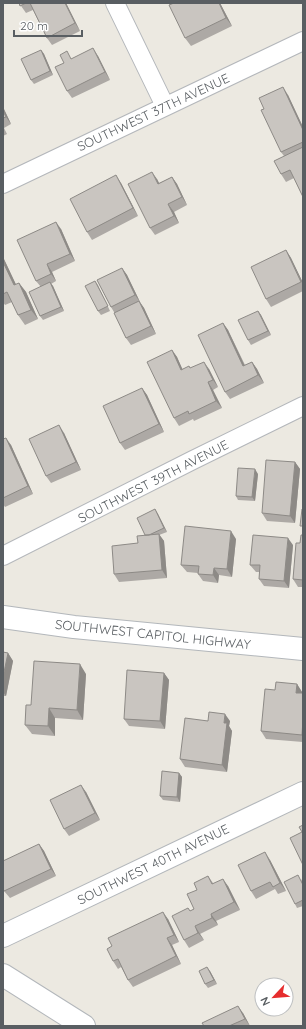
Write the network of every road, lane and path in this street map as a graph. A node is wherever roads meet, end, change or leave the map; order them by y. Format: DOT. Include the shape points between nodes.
graph roads {
  1 [pos="115,3"];
  2 [pos="303,41"];
  3 [pos="165,106"];
  4 [pos="3,184"];
  5 [pos="303,406"];
  6 [pos="3,556"];
  7 [pos="3,617"];
  8 [pos="303,649"];
  9 [pos="303,792"];
  10 [pos="3,936"];
  11 [pos="3,975"];
  12 [pos="84,1026"];
  1 -- 3 [label="street"];
  2 -- 3 [label="street, SOUTHWEST 37TH AVENUE"];
  3 -- 4 [label="street, SOUTHWEST 37TH AVENUE"];
  5 -- 6 [label="street, SOUTHWEST 39TH AVENUE"];
  7 -- 8 [label="street, SOUTHWEST CAPITOL HIGHWAY" via="74,627"];
  9 -- 10 [label="street, SOUTHWEST 40TH AVENUE"];
  11 -- 12 [label="street"];
}
